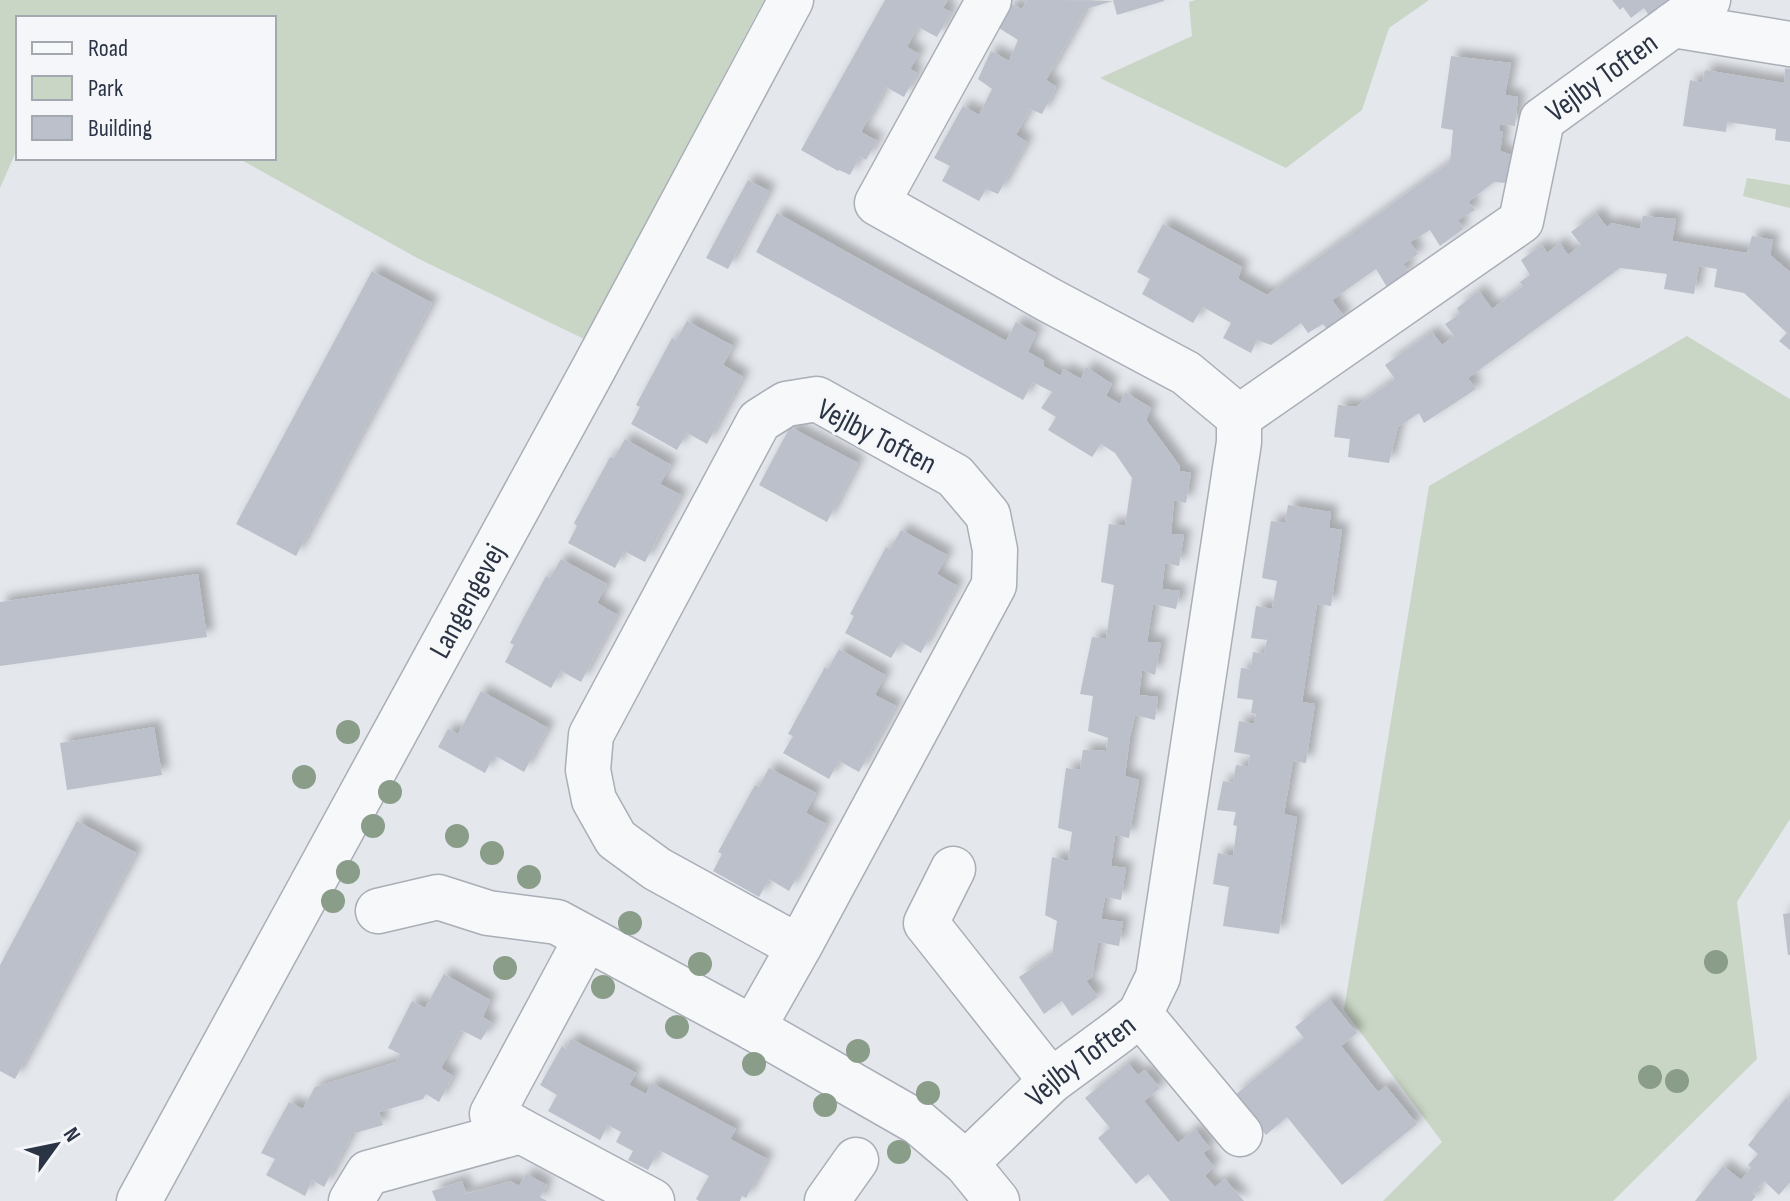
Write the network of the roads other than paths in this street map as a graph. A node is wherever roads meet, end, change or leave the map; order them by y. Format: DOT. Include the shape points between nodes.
graph roads {
  1 [pos="791,0"];
  2 [pos="989,0"];
  3 [pos="1691,12"];
  4 [pos="1790,44"];
  5 [pos="1239,417"];
  6 [pos="953,869"];
  7 [pos="378,911"];
  8 [pos="586,939"];
  9 [pos="799,947"];
  10 [pos="1140,1014"];
  11 [pos="753,1028"];
  12 [pos="1051,1081"];
  13 [pos="521,1131"];
  14 [pos="1240,1134"];
  15 [pos="856,1160"];
  16 [pos="966,1163"];
  17 [pos="139,1201"];
  18 [pos="351,1201"];
  19 [pos="652,1201"];
  20 [pos="827,1201"];
  21 [pos="997,1201"];
  1 -- 17 [label="street, Langengevej"];
  2 -- 5 [label="street" via="877,203 1186,373"];
  3 -- 4 [label="street"];
  3 -- 5 [label="street, Vejlby Toften" via="1542,120 1521,221"];
  5 -- 10 [label="street, Vejlby Toften" via="1158,977"];
  6 -- 12 [label="street" via="926,923"];
  7 -- 8 [label="street" via="438,897 488,913 557,922"];
  8 -- 11 [label="street"];
  8 -- 13 [label="street" via="492,1114"];
  9 -- 9 [label="street, Vejlby Toften" via="994,585 988,515 955,476 817,399 786,404 759,421 591,735 588,770 594,800 616,839 657,869"];
  9 -- 11 [label="street, Vejlby Toften"];
  10 -- 12 [label="street, Vejlby Toften"];
  10 -- 14 [label="street"];
  11 -- 16 [label="street" via="919,1123"];
  12 -- 16 [label="street, Vejlby Toften"];
  13 -- 18 [label="street" via="368,1173"];
  13 -- 19 [label="street"];
  15 -- 20 [label="street"];
  16 -- 21 [label="street"];
}
